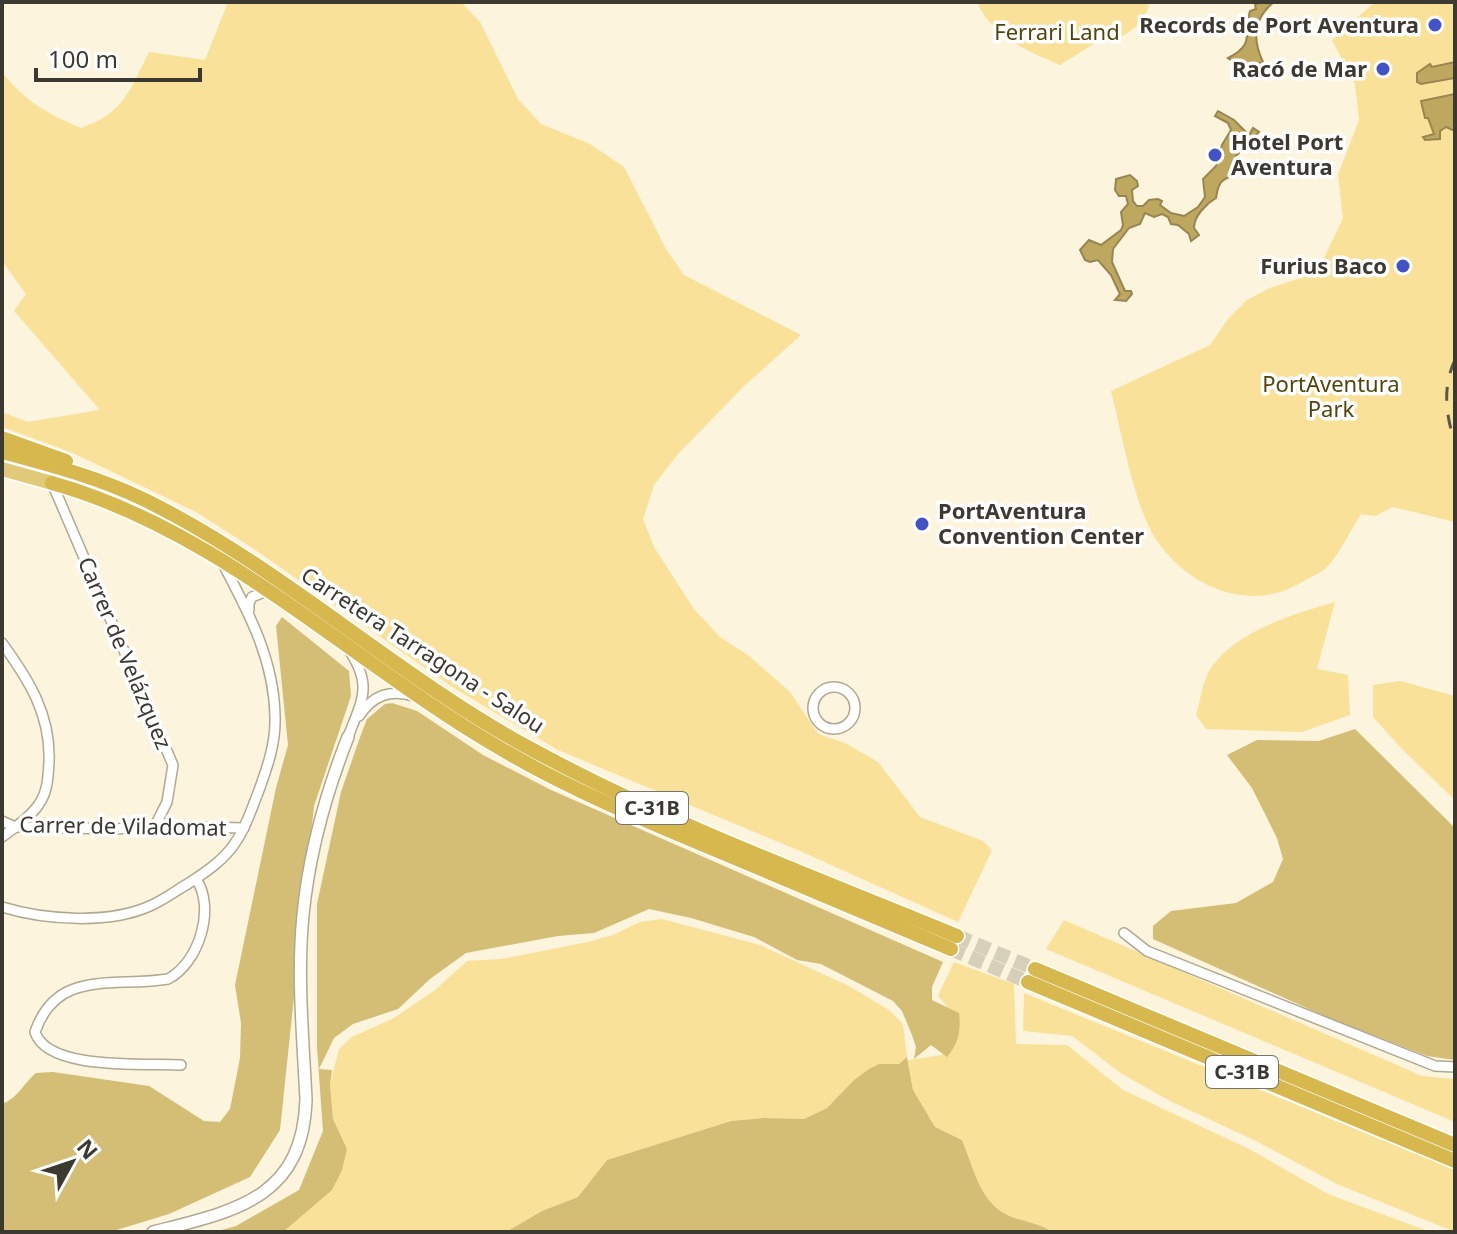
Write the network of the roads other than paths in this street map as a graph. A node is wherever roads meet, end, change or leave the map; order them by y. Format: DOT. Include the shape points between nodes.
graph roads {
  1 [pos="2,438"];
  2 [pos="2,452"];
  3 [pos="2,469"];
  4 [pos="52,483"];
  5 [pos="144,500"];
  6 [pos="220,559"];
  7 [pos="267,591"];
  8 [pos="250,614"];
  9 [pos="2,643"];
  10 [pos="347,647"];
  11 [pos="830,687"];
  12 [pos="417,696"];
  13 [pos="348,737"];
  14 [pos="2,821"];
  15 [pos="155,826"];
  16 [pos="15,827"];
  17 [pos="244,828"];
  18 [pos="2,837"];
  19 [pos="196,879"];
  20 [pos="2,907"];
  21 [pos="1124,933"];
  22 [pos="181,1065"];
  23 [pos="1455,1067"];
  24 [pos="1455,1145"];
  25 [pos="1455,1161"];
  26 [pos="153,1232"];
  1 -- 5 [label="highway" via="113,479"];
  2 -- 5 [label="highway, Carretera Tarragona - Salou / C-31B" via="98,480"];
  3 -- 4 [label="main road, Carretera Tarragona - Salou / C-31B"];
  4 -- 6 [label="highway, Carretera Tarragona - Salou / C-31B" via="157,523"];
  4 -- 15 [label="street, Carrer de Velázquez" via="173,765 167,802"];
  5 -- 12 [label="highway, Carretera Tarragona - Salou / C-31B" via="247,559 530,749 954,943 641,819 539,770"];
  6 -- 7 [label="highway, Carretera Tarragona - Salou / C-31B"];
  6 -- 8 [label="street"];
  7 -- 8 [label="street" via="252,597"];
  7 -- 10 [label="highway, Carretera Tarragona - Salou / C-31B"];
  8 -- 17 [label="street" via="270,674 275,719 273,749"];
  9 -- 16 [label="street" via="44,713 50,751 48,784 39,806"];
  10 -- 12 [label="highway, Carretera Tarragona - Salou / C-31B"];
  10 -- 13 [label="street" via="364,686"];
  11 -- 11 [label="street" via="817,695 813,713 817,722 838,729 852,721 855,702 846,690"];
  12 -- 13 [label="street" via="379,696"];
  13 -- 26 [label="street" via="317,836 303,915 306,1099 301,1140 280,1177 243,1206"];
  14 -- 16 [label="street, Carrer de Viladomat"];
  15 -- 16 [label="street, Carrer de Viladomat"];
  15 -- 17 [label="street, Carrer de Viladomat"];
  16 -- 18 [label="street"];
  17 -- 19 [label="street" via="227,855"];
  19 -- 20 [label="street" via="152,905 109,915 32,916"];
  19 -- 22 [label="street" via="202,888 201,928 194,955 180,973 64,992 49,1003 35,1032 45,1048 69,1058"];
  21 -- 23 [label="street" via="1147,951 1435,1066"];
  24 -- 25 [label="highway, C-31B" via="1032,976"];
}
